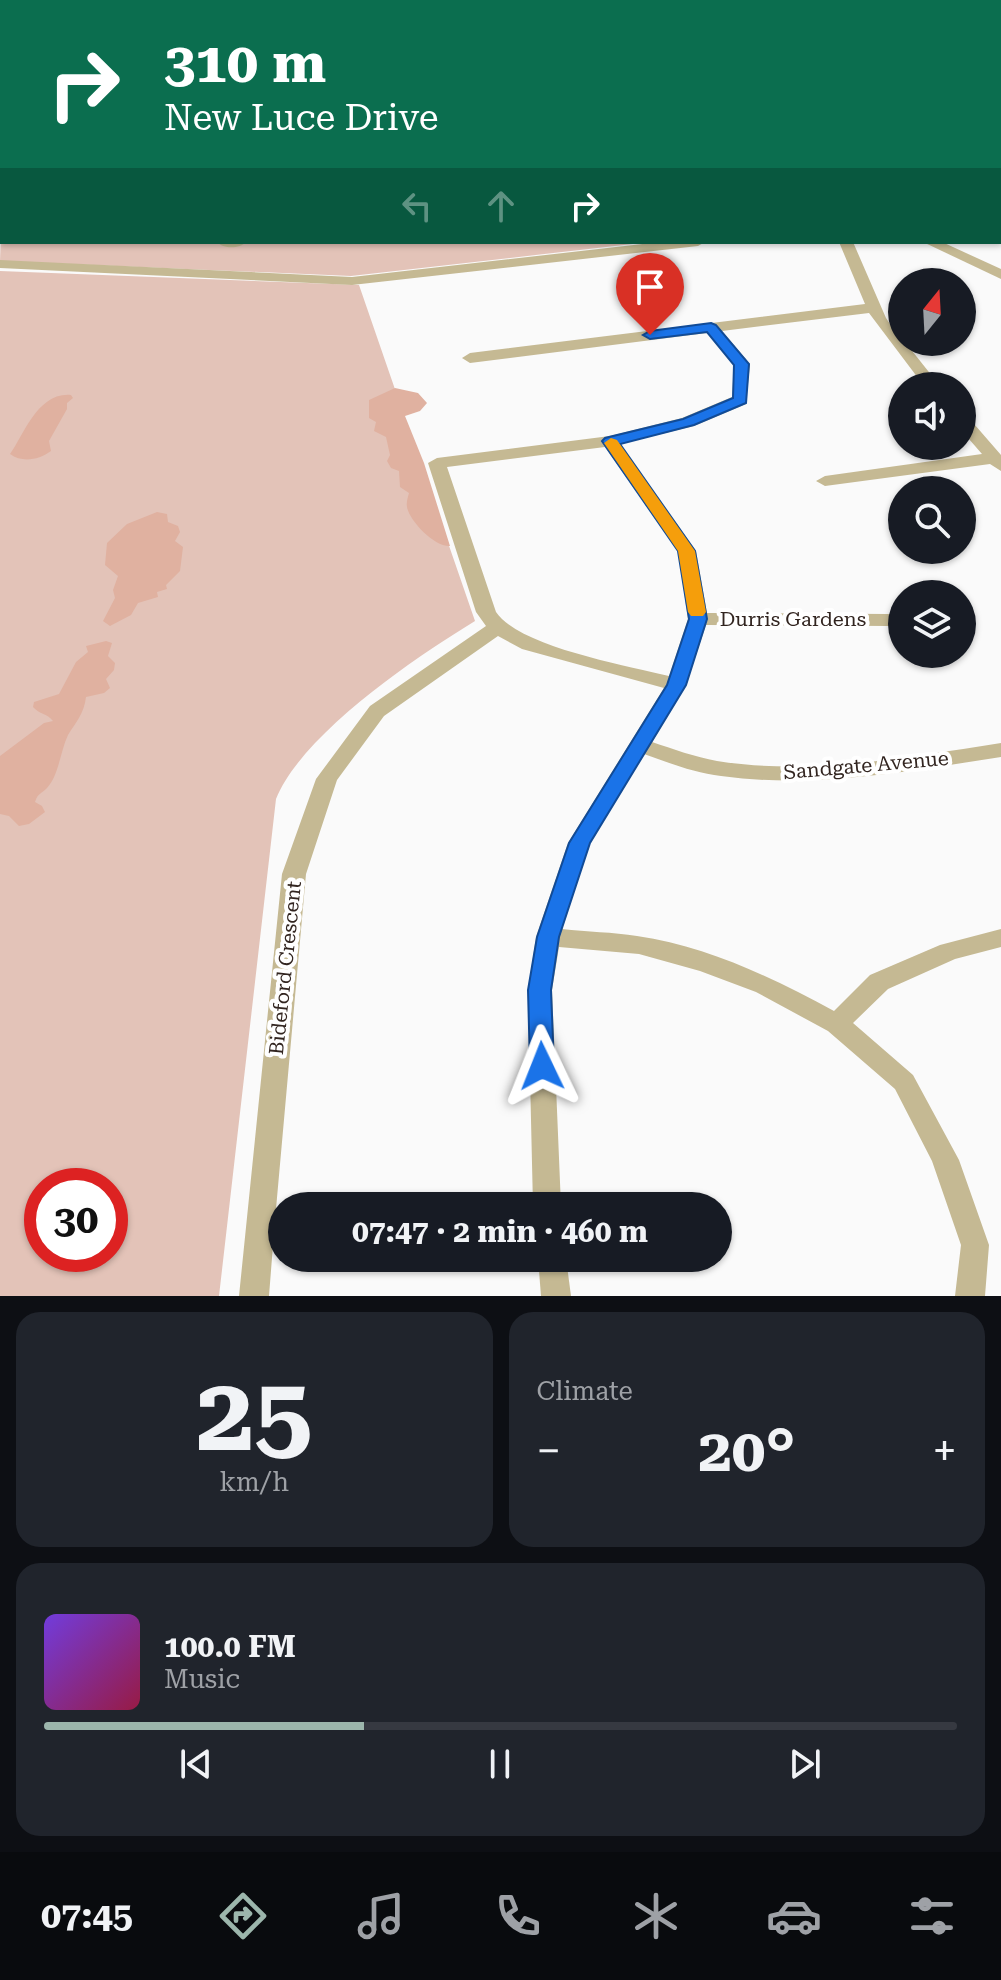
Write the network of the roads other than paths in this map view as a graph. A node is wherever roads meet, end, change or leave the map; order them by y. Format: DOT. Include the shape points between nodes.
graph roads {
  1 [pos="680,244"];
  2 [pos="847,244"];
  3 [pos="934,244"];
  4 [pos="0,264"];
  5 [pos="1001,275"];
  6 [pos="876,307"];
  7 [pos="711,328"];
  8 [pos="470,358"];
  9 [pos="921,372"];
  10 [pos="976,437"];
  11 [pos="610,441"];
  12 [pos="997,462"];
  13 [pos="825,481"];
  14 [pos="698,619"];
  15 [pos="888,620"];
  16 [pos="497,628"];
  17 [pos="676,685"];
  18 [pos="639,745"];
  19 [pos="1001,750"];
  20 [pos="548,937"];
  21 [pos="1001,938"];
  22 [pos="837,1024"];
  23 [pos="274,1192"];
  24 [pos="547,1192"];
  25 [pos="268,1244"];
  26 [pos="553,1272"];
  27 [pos="254,1296"];
  28 [pos="556,1296"];
  29 [pos="970,1296"];
  1 -- 4 [label="street" via="352,281"];
  2 -- 6 [label="street"];
  3 -- 5 [label="street"];
  6 -- 7 [label="street"];
  6 -- 9 [label="street" via="879,319"];
  7 -- 8 [label="street"];
  7 -- 11 [label="street" via="742,364 740,400 688,422"];
  10 -- 12 [label="street"];
  11 -- 14 [label="street" via="687,551"];
  11 -- 16 [label="street" via="437,463 486,612"];
  12 -- 13 [label="street"];
  14 -- 15 [label="street, Durris Gardens"];
  14 -- 17 [label="street"];
  16 -- 17 [label="street" via="529,645"];
  16 -- 23 [label="street, Bideford Crescent" via="377,711 327,779 294,874"];
  17 -- 18 [label="street"];
  18 -- 19 [label="street, Sandgate Avenue" via="718,768 795,774"];
  18 -- 20 [label="street" via="579,843"];
  20 -- 22 [label="street" via="639,945 705,963 765,985"];
  20 -- 24 [label="street" via="540,990"];
  21 -- 22 [label="street" via="949,951 879,982"];
  22 -- 29 [label="street" via="904,1082 945,1160 975,1245"];
  25 -- 27 [label="street, Bideford Crescent"];
  26 -- 28 [label="street"];
}
